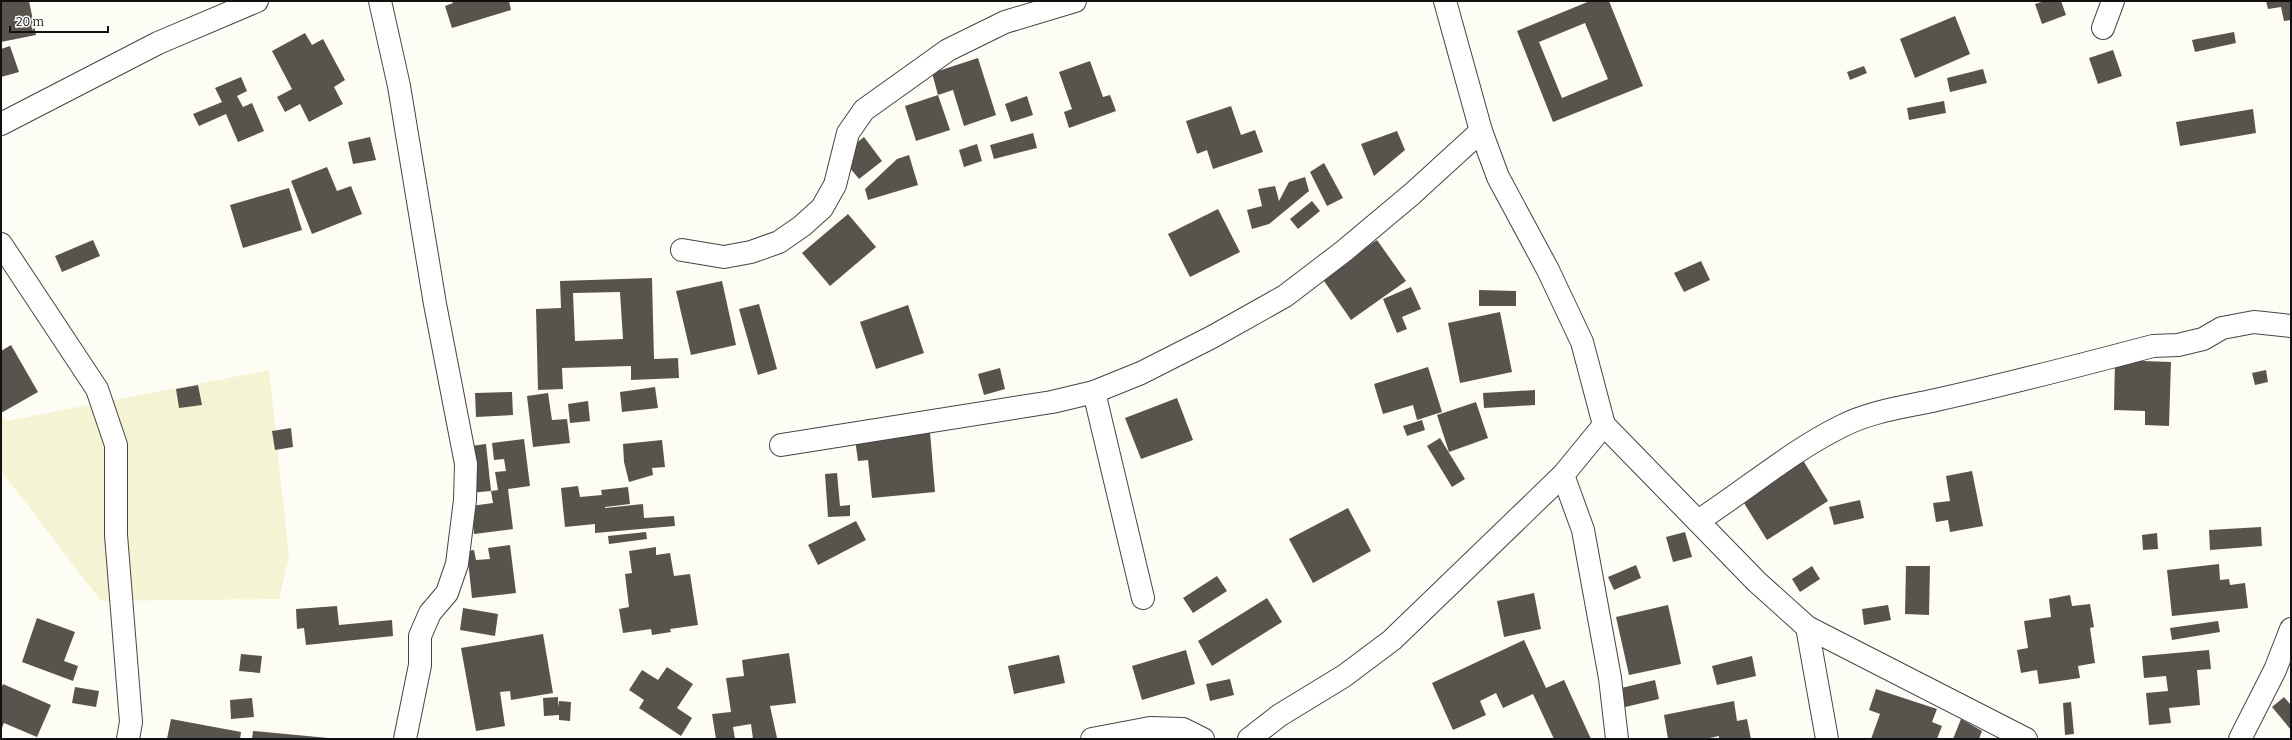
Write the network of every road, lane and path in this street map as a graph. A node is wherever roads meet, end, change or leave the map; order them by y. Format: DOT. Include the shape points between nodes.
graph roads {
  1 [pos="257,1"];
  2 [pos="380,1"];
  3 [pos="1075,1"];
  4 [pos="1445,1"];
  5 [pos="2113,1"];
  6 [pos="2103,28"];
  7 [pos="1,124"];
  8 [pos="1481,131"];
  9 [pos="1,244"];
  10 [pos="682,250"];
  11 [pos="2291,326"];
  12 [pos="1094,392"];
  13 [pos="1604,425"];
  14 [pos="781,445"];
  15 [pos="1563,475"];
  16 [pos="1698,520"];
  17 [pos="1143,598"];
  18 [pos="1806,627"];
  19 [pos="2291,628"];
  20 [pos="128,739"];
  21 [pos="405,739"];
  22 [pos="1092,739"];
  23 [pos="1203,739"];
  24 [pos="1249,739"];
  25 [pos="1617,739"];
  26 [pos="1828,739"];
  27 [pos="2026,739"];
  28 [pos="2240,739"];
  1 -- 7 [label="street" via="158,43"];
  2 -- 21 [label="street" via="399,86 435,304 466,464 465,500 457,564 447,593 430,613 420,636 420,665"];
  3 -- 10 [label="street" via="1005,22 948,50 864,110 848,133 835,185 822,208 779,242 724,258"];
  4 -- 8 [label="street"];
  5 -- 6 [label="street"];
  8 -- 12 [label="street" via="1407,198 1285,296 1141,373"];
  8 -- 13 [label="street" via="1498,177 1548,270 1582,342"];
  9 -- 20 [label="street" via="97,389 116,445 116,535 131,722"];
  11 -- 16 [label="street" via="2254,322 2222,328 2203,338 2178,345 2154,346 1886,410 1843,425 1755,480 1729,501"];
  12 -- 14 [label="street" via="1052,402"];
  12 -- 17 [label="street"];
  13 -- 15 [label="street"];
  13 -- 16 [label="street"];
  15 -- 24 [label="street" via="1392,640 1344,676 1280,715"];
  15 -- 25 [label="street" via="1583,530 1610,678"];
  16 -- 18 [label="street" via="1757,582"];
  18 -- 26 [label="street"];
  18 -- 27 [label="street"];
  19 -- 28 [label="street" via="2275,670"];
  22 -- 23 [label="street" via="1150,728 1183,730"];
}
